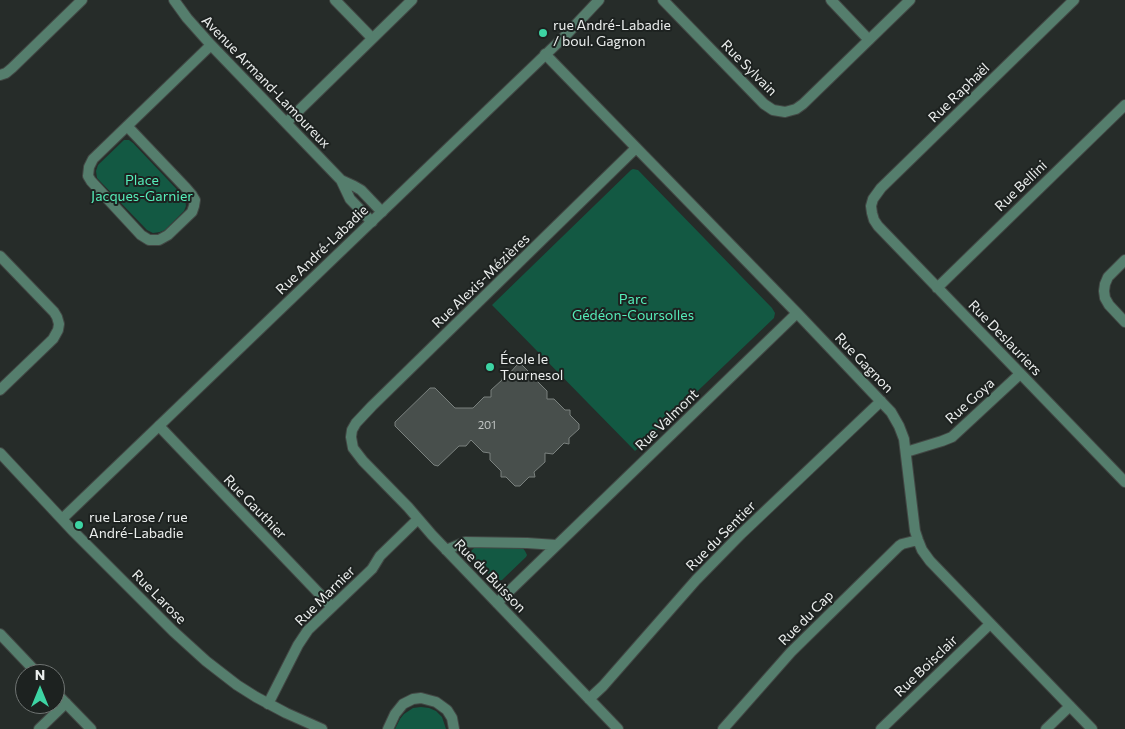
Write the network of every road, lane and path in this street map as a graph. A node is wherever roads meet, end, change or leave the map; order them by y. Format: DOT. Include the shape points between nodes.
graph roads {
  1 [pos="82,0"];
  2 [pos="174,0"];
  3 [pos="335,0"];
  4 [pos="412,0"];
  5 [pos="599,0"];
  6 [pos="663,0"];
  7 [pos="831,0"];
  8 [pos="910,0"];
  9 [pos="1074,0"];
  10 [pos="372,38"];
  11 [pos="869,40"];
  12 [pos="211,45"];
  13 [pos="545,54"];
  14 [pos="0,75"];
  15 [pos="1125,104"];
  16 [pos="286,123"];
  17 [pos="128,127"];
  18 [pos="636,148"];
  19 [pos="341,180"];
  20 [pos="871,210"];
  21 [pos="382,212"];
  22 [pos="372,222"];
  23 [pos="0,256"];
  24 [pos="1125,260"];
  25 [pos="937,288"];
  26 [pos="797,313"];
  27 [pos="1125,322"];
  28 [pos="1020,374"];
  29 [pos="0,390"];
  30 [pos="881,401"];
  31 [pos="159,426"];
  32 [pos="351,437"];
  33 [pos="906,452"];
  34 [pos="0,453"];
  35 [pos="1125,482"];
  36 [pos="62,519"];
  37 [pos="418,520"];
  38 [pos="918,540"];
  39 [pos="556,545"];
  40 [pos="446,550"];
  41 [pos="497,603"];
  42 [pos="332,607"];
  43 [pos="990,624"];
  44 [pos="0,634"];
  45 [pos="28,664"];
  46 [pos="589,699"];
  47 [pos="66,703"];
  48 [pos="268,704"];
  49 [pos="1070,706"];
  50 [pos="38,729"];
  51 [pos="91,729"];
  52 [pos="322,729"];
  53 [pos="388,729"];
  54 [pos="454,729"];
  55 [pos="618,729"];
  56 [pos="723,729"];
  57 [pos="881,729"];
  58 [pos="1046,729"];
  59 [pos="1092,729"];
  1 -- 14 [label="street" via="12,68"];
  2 -- 12 [label="street, Avenue Armand-Lamoureux"];
  3 -- 10 [label="street"];
  4 -- 10 [label="street"];
  5 -- 13 [label="street, Rue André-Labadie"];
  6 -- 11 [label="street, Rue Sylvain" via="764,104 777,111 800,107"];
  7 -- 11 [label="street"];
  8 -- 11 [label="street, Rue Sylvain"];
  9 -- 20 [label="street, Rue Raphaël" via="881,188 873,199"];
  10 -- 16 [label="street"];
  12 -- 16 [label="street, Avenue Armand-Lamoureux"];
  12 -- 17 [label="street"];
  13 -- 18 [label="street, Rue Gagnon"];
  13 -- 21 [label="street, Rue André-Labadie"];
  15 -- 25 [label="street, Rue Bellini"];
  16 -- 19 [label="street, Avenue Armand-Lamoureux"];
  17 -- 17 [label="street" via="91,162 88,176 141,235 149,240 159,240 192,212 195,200"];
  18 -- 26 [label="street, Rue Gagnon"];
  18 -- 32 [label="street, Rue Alexis-Mézières" via="372,406 356,423"];
  19 -- 21 [label="street, Avenue Armand-Lamoureux" via="361,190"];
  19 -- 22 [label="street, Avenue Armand-Lamoureux" via="350,199"];
  20 -- 25 [label="street, Rue Deslauriers" via="878,226"];
  21 -- 22 [label="street, Rue André-Labadie"];
  22 -- 31 [label="street, Rue André-Labadie"];
  23 -- 29 [label="street" via="54,312 59,324 53,339"];
  24 -- 27 [label="street" via="1108,277 1104,288 1107,302"];
  25 -- 28 [label="street, Rue Deslauriers"];
  26 -- 30 [label="street, Rue Gagnon"];
  26 -- 39 [label="street, Rue Valmont"];
  28 -- 33 [label="street, Rue Goya" via="952,436"];
  28 -- 35 [label="street, Rue Deslauriers"];
  30 -- 33 [label="street, Rue Gagnon" via="899,426"];
  30 -- 46 [label="street, Rue du Sentier" via="741,534"];
  31 -- 36 [label="street, Rue André-Labadie"];
  31 -- 42 [label="street, Rue Gauthier"];
  32 -- 37 [label="street, Rue du Buisson" via="358,455"];
  33 -- 38 [label="street, Rue Gagnon"];
  34 -- 36 [label="street, Rue Larose"];
  36 -- 48 [label="street, Rue Larose" via="191,648 229,679"];
  37 -- 40 [label="street, Rue du Buisson"];
  37 -- 42 [label="street, Rue Marnier"];
  38 -- 43 [label="street, Rue Gagnon" via="930,561"];
  38 -- 56 [label="street, Rue du Cap" via="902,544 892,553 791,652"];
  39 -- 40 [label="street" via="465,542"];
  39 -- 41 [label="street, Rue Valmont"];
  40 -- 41 [label="street, Rue du Buisson"];
  41 -- 46 [label="street, Rue du Buisson"];
  42 -- 48 [label="street, Rue Marnier" via="304,635"];
  43 -- 49 [label="street, Rue Gagnon"];
  43 -- 57 [label="street, Rue Boisclair"];
  44 -- 45 [label="street"];
  46 -- 55 [label="street, Rue du Buisson"];
  47 -- 50 [label="street"];
  47 -- 51 [label="street"];
  48 -- 52 [label="street, Rue Larose"];
  49 -- 58 [label="street"];
  49 -- 59 [label="street, Rue Gagnon"];
  53 -- 54 [label="street" via="399,708 408,701 421,698 436,702 447,710"];
}
